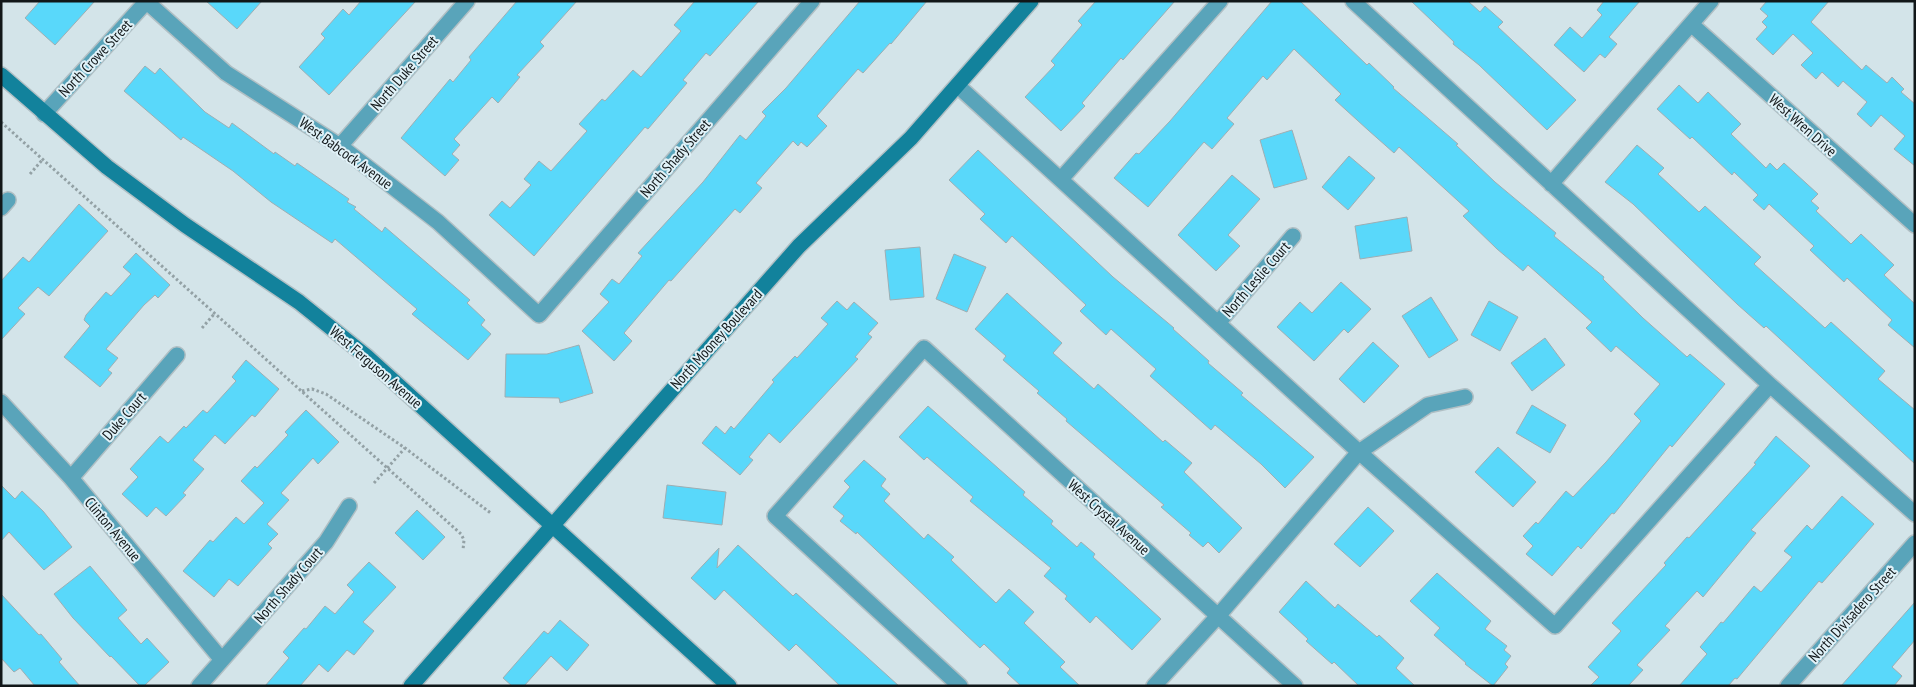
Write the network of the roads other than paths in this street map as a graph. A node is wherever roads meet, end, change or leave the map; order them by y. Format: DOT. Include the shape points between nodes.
graph roads {
  1 [pos="147,1"];
  2 [pos="467,1"];
  3 [pos="812,1"];
  4 [pos="1031,1"];
  5 [pos="1220,1"];
  6 [pos="1353,1"];
  7 [pos="1711,1"];
  8 [pos="1691,24"];
  9 [pos="1,75"];
  10 [pos="958,86"];
  11 [pos="44,114"];
  12 [pos="340,146"];
  13 [pos="1061,179"];
  14 [pos="1551,184"];
  15 [pos="1915,225"];
  16 [pos="1293,236"];
  17 [pos="539,315"];
  18 [pos="1218,323"];
  19 [pos="177,355"];
  20 [pos="1770,385"];
  21 [pos="1465,397"];
  22 [pos="1,402"];
  23 [pos="1359,452"];
  24 [pos="71,478"];
  25 [pos="349,506"];
  26 [pos="1915,514"];
  27 [pos="552,524"];
  28 [pos="1915,543"];
  29 [pos="1218,616"];
  30 [pos="222,660"];
  31 [pos="199,686"];
  32 [pos="411,686"];
  33 [pos="729,686"];
  34 [pos="960,686"];
  35 [pos="1154,686"];
  36 [pos="1294,686"];
  37 [pos="1788,686"];
  1 -- 11 [label="street, North Crowe Street"];
  1 -- 12 [label="street, West Babcock Avenue" via="226,73"];
  2 -- 12 [label="street, North Duke Street"];
  3 -- 17 [label="street, North Shady Street"];
  4 -- 10 [label="street, North Mooney Boulevard"];
  5 -- 13 [label="street"];
  6 -- 14 [label="street"];
  7 -- 8 [label="street"];
  8 -- 14 [label="street"];
  8 -- 15 [label="street, West Wren Drive"];
  9 -- 11 [label="street, West Ferguson Avenue"];
  10 -- 13 [label="street"];
  10 -- 27 [label="street, North Mooney Boulevard" via="911,138 799,246"];
  11 -- 27 [label="street, West Ferguson Avenue" via="107,167 306,308 366,356"];
  12 -- 17 [label="street, West Babcock Avenue" via="438,222"];
  13 -- 18 [label="street"];
  14 -- 20 [label="street"];
  16 -- 18 [label="street, North Leslie Court"];
  18 -- 23 [label="street"];
  19 -- 24 [label="street, Duke Court"];
  20 -- 23 [label="street" via="1555,626"];
  20 -- 26 [label="street"];
  21 -- 23 [label="street" via="1428,405"];
  22 -- 24 [label="street, Clinton Avenue"];
  23 -- 29 [label="street"];
  24 -- 30 [label="street, Clinton Avenue"];
  25 -- 30 [label="street, North Shady Court" via="326,542"];
  27 -- 32 [label="street, North Mooney Boulevard"];
  27 -- 33 [label="street, West Ferguson Avenue"];
  28 -- 37 [label="street, North Divisadero Street"];
  29 -- 34 [label="street, West Crystal Avenue" via="924,348 775,516"];
  29 -- 35 [label="street"];
  29 -- 36 [label="street, West Crystal Avenue"];
  30 -- 31 [label="street, North Shady Court"];
}
